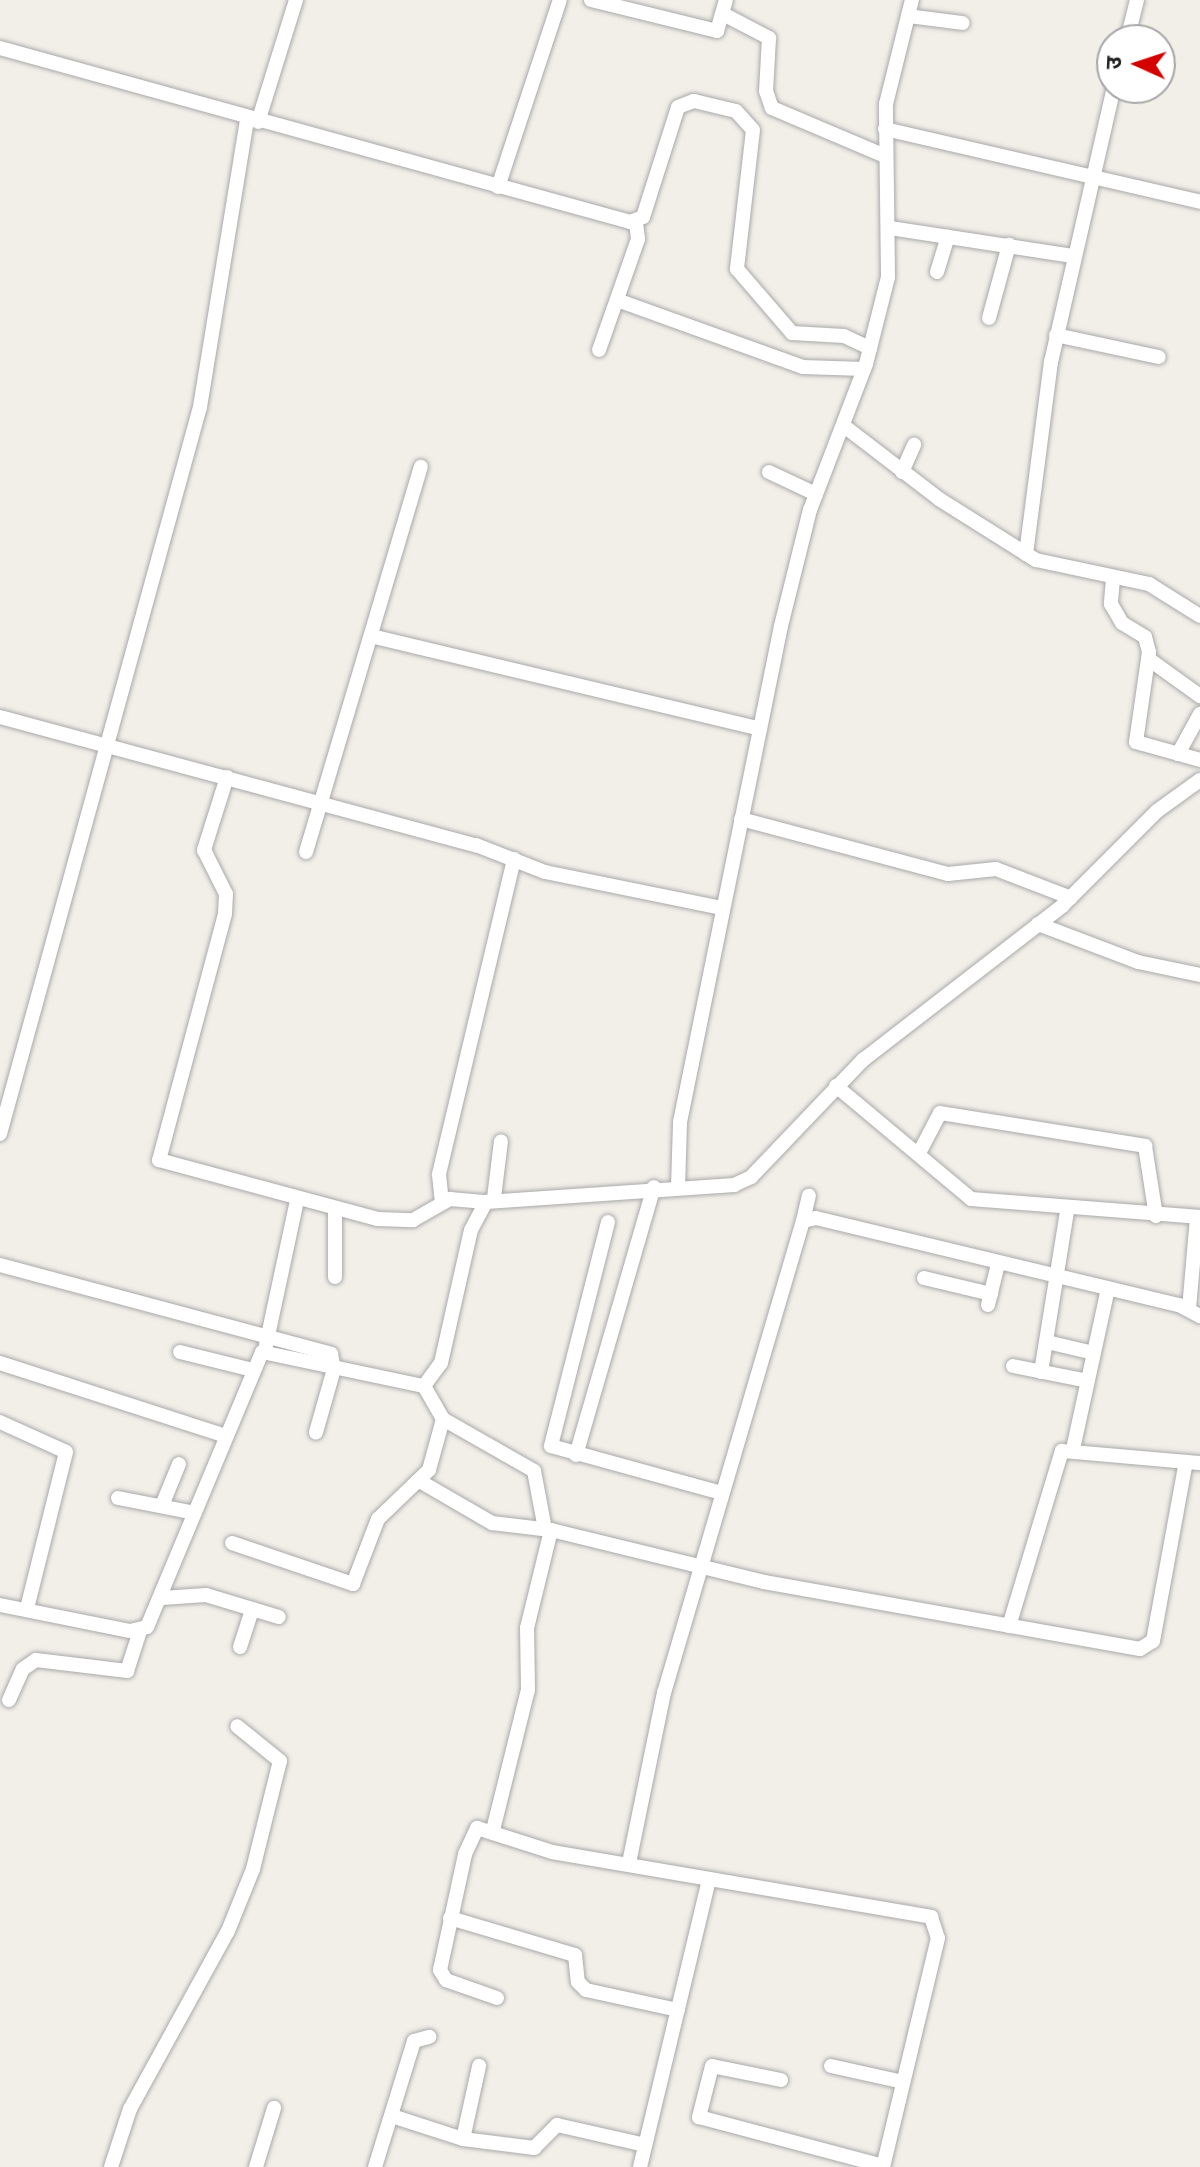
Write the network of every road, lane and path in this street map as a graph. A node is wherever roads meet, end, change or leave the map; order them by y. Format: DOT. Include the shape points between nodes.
graph roads {
  1 [pos="296,0"];
  2 [pos="560,0"];
  3 [pos="591,0"];
  4 [pos="912,0"];
  5 [pos="1137,0"];
  6 [pos="726,8"];
  7 [pos="908,16"];
  8 [pos="963,23"];
  9 [pos="1131,24"];
  10 [pos="0,48"];
  11 [pos="1110,104"];
  12 [pos="252,121"];
  13 [pos="885,129"];
  14 [pos="885,156"];
  15 [pos="1091,178"];
  16 [pos="498,187"];
  17 [pos="1200,202"];
  18 [pos="636,222"];
  19 [pos="890,228"];
  20 [pos="948,237"];
  21 [pos="1009,245"];
  22 [pos="1073,256"];
  23 [pos="937,272"];
  24 [pos="617,300"];
  25 [pos="989,318"];
  26 [pos="1056,335"];
  27 [pos="870,348"];
  28 [pos="599,350"];
  29 [pos="1159,357"];
  30 [pos="864,369"];
  31 [pos="844,426"];
  32 [pos="914,445"];
  33 [pos="421,467"];
  34 [pos="769,472"];
  35 [pos="902,472"];
  36 [pos="816,494"];
  37 [pos="1026,554"];
  38 [pos="1113,579"];
  39 [pos="1200,616"];
  40 [pos="371,636"];
  41 [pos="1150,660"];
  42 [pos="1200,696"];
  43 [pos="1200,714"];
  44 [pos="0,717"];
  45 [pos="760,729"];
  46 [pos="106,744"];
  47 [pos="1178,754"];
  48 [pos="1200,760"];
  49 [pos="227,777"];
  50 [pos="1200,780"];
  51 [pos="321,803"];
  52 [pos="741,819"];
  53 [pos="306,852"];
  54 [pos="514,859"];
  55 [pos="1071,898"];
  56 [pos="722,908"];
  57 [pos="1038,924"];
  58 [pos="1200,975"];
  59 [pos="836,1086"];
  60 [pos="0,1134"];
  61 [pos="501,1141"];
  62 [pos="919,1153"];
  63 [pos="654,1187"];
  64 [pos="678,1187"];
  65 [pos="809,1196"];
  66 [pos="490,1200"];
  67 [pos="297,1201"];
  68 [pos="442,1203"];
  69 [pos="335,1211"];
  70 [pos="1067,1211"];
  71 [pos="1156,1216"];
  72 [pos="1198,1217"];
  73 [pos="803,1221"];
  74 [pos="608,1222"];
  75 [pos="998,1264"];
  76 [pos="0,1265"];
  77 [pos="335,1277"];
  78 [pos="924,1278"];
  79 [pos="1058,1278"];
  80 [pos="1196,1288"];
  81 [pos="1108,1289"];
  82 [pos="1195,1312"];
  83 [pos="1047,1342"];
  84 [pos="266,1343"];
  85 [pos="180,1352"];
  86 [pos="1094,1353"];
  87 [pos="0,1363"];
  88 [pos="1013,1366"];
  89 [pos="334,1369"];
  90 [pos="253,1370"];
  91 [pos="1041,1372"];
  92 [pos="1088,1381"];
  93 [pos="424,1386"];
  94 [pos="443,1419"];
  95 [pos="0,1422"];
  96 [pos="316,1432"];
  97 [pos="226,1436"];
  98 [pos="1073,1449"];
  99 [pos="576,1455"];
  100 [pos="1193,1463"];
  101 [pos="179,1464"];
  102 [pos="423,1483"];
  103 [pos="722,1493"];
  104 [pos="118,1498"];
  105 [pos="163,1503"];
  106 [pos="195,1513"];
  107 [pos="548,1530"];
  108 [pos="232,1543"];
  109 [pos="700,1570"];
  110 [pos="162,1598"];
  111 [pos="0,1605"];
  112 [pos="27,1609"];
  113 [pos="252,1609"];
  114 [pos="279,1617"];
  115 [pos="1009,1626"];
  116 [pos="140,1631"];
  117 [pos="240,1647"];
  118 [pos="9,1700"];
  119 [pos="237,1726"];
  120 [pos="493,1830"];
  121 [pos="629,1863"];
  122 [pos="709,1879"];
  123 [pos="450,1918"];
  124 [pos="497,1998"];
  125 [pos="678,2010"];
  126 [pos="429,2037"];
  127 [pos="479,2066"];
  128 [pos="831,2066"];
  129 [pos="781,2080"];
  130 [pos="903,2082"];
  131 [pos="274,2108"];
  132 [pos="395,2117"];
  133 [pos="463,2139"];
  134 [pos="645,2145"];
  135 [pos="883,2166"];
  136 [pos="111,2167"];
  137 [pos="256,2167"];
  138 [pos="375,2167"];
  139 [pos="640,2167"];
  1 -- 12 [label="street"];
  2 -- 16 [label="street"];
  3 -- 6 [label="street" via="710,31 721,29"];
  4 -- 7 [label="street"];
  5 -- 9 [label="street"];
  6 -- 14 [label="street" via="769,38 766,91 772,108"];
  7 -- 8 [label="street"];
  7 -- 13 [label="street"];
  10 -- 12 [label="street"];
  11 -- 15 [label="street"];
  12 -- 16 [label="street"];
  12 -- 46 [label="street" via="200,407"];
  13 -- 14 [label="street"];
  13 -- 15 [label="street"];
  14 -- 19 [label="street"];
  15 -- 17 [label="street"];
  15 -- 22 [label="street"];
  16 -- 18 [label="street"];
  18 -- 24 [label="street" via="638,239"];
  18 -- 27 [label="street" via="678,107 694,101 742,114 753,130 737,269 792,333 844,336"];
  19 -- 20 [label="street"];
  19 -- 27 [label="street" via="888,277"];
  20 -- 21 [label="street"];
  20 -- 23 [label="street"];
  21 -- 22 [label="street"];
  21 -- 25 [label="street"];
  22 -- 26 [label="street"];
  24 -- 28 [label="street"];
  24 -- 30 [label="street" via="803,367"];
  26 -- 29 [label="street"];
  26 -- 37 [label="street"];
  27 -- 30 [label="street"];
  30 -- 31 [label="street"];
  31 -- 35 [label="street"];
  31 -- 36 [label="street"];
  32 -- 35 [label="street"];
  33 -- 40 [label="street"];
  34 -- 36 [label="street"];
  35 -- 37 [label="street"];
  36 -- 45 [label="street"];
  37 -- 38 [label="street" via="1063,571"];
  38 -- 39 [label="street" via="1149,584"];
  38 -- 41 [label="street" via="1111,604 1125,626 1145,637"];
  40 -- 45 [label="street"];
  40 -- 51 [label="street"];
  41 -- 42 [label="street"];
  41 -- 47 [label="street" via="1134,739"];
  43 -- 47 [label="street"];
  44 -- 46 [label="street"];
  45 -- 52 [label="street"];
  46 -- 49 [label="street"];
  46 -- 60 [label="street"];
  47 -- 48 [label="street"];
  49 -- 51 [label="street"];
  49 -- 67 [label="street" via="204,850 226,894 225,914 157,1155 170,1166"];
  50 -- 55 [label="street" via="1157,811"];
  51 -- 53 [label="street"];
  51 -- 54 [label="street"];
  52 -- 55 [label="street" via="948,874 996,869"];
  52 -- 56 [label="street"];
  54 -- 56 [label="street" via="545,872"];
  54 -- 68 [label="street" via="439,1174"];
  55 -- 57 [label="street"];
  56 -- 64 [label="street" via="680,1122"];
  57 -- 58 [label="street" via="1138,962"];
  57 -- 59 [label="street"];
  59 -- 62 [label="street"];
  59 -- 64 [label="street" via="751,1177 734,1185"];
  61 -- 66 [label="street"];
  62 -- 70 [label="street" via="946,1185 971,1199"];
  62 -- 71 [label="street" via="940,1113 1140,1145 1150,1152"];
  63 -- 64 [label="street"];
  63 -- 66 [label="street"];
  63 -- 99 [label="street"];
  65 -- 73 [label="street"];
  66 -- 68 [label="street"];
  66 -- 93 [label="street" via="471,1230 441,1363"];
  67 -- 69 [label="street"];
  67 -- 84 [label="street"];
  68 -- 69 [label="street" via="400,1221"];
  69 -- 77 [label="street"];
  70 -- 71 [label="street"];
  70 -- 79 [label="street"];
  71 -- 72 [label="street"];
  72 -- 80 [label="street"];
  73 -- 75 [label="street" via="816,1218"];
  73 -- 103 [label="street"];
  74 -- 99 [label="street" via="550,1434 553,1449"];
  75 -- 78 [label="street" via="990,1299"];
  75 -- 79 [label="street"];
  76 -- 84 [label="street"];
  79 -- 81 [label="street"];
  79 -- 83 [label="street"];
  80 -- 82 [label="street"];
  81 -- 82 [label="street"];
  81 -- 86 [label="street"];
  83 -- 86 [label="street"];
  83 -- 91 [label="street"];
  84 -- 89 [label="street"];
  84 -- 90 [label="street"];
  85 -- 90 [label="street"];
  86 -- 92 [label="street"];
  87 -- 97 [label="street"];
  88 -- 91 [label="street"];
  89 -- 93 [label="street"];
  89 -- 96 [label="street"];
  90 -- 97 [label="street"];
  91 -- 92 [label="street"];
  92 -- 98 [label="street"];
  93 -- 94 [label="street"];
  94 -- 102 [label="street"];
  94 -- 107 [label="street" via="534,1471"];
  95 -- 112 [label="street" via="66,1452"];
  97 -- 106 [label="street"];
  98 -- 100 [label="street"];
  98 -- 115 [label="street" via="1057,1459"];
  99 -- 103 [label="street"];
  100 -- 115 [label="street" via="1150,1646"];
  101 -- 105 [label="street"];
  102 -- 107 [label="street" via="481,1520"];
  102 -- 108 [label="street" via="378,1519 350,1586"];
  103 -- 109 [label="street"];
  104 -- 105 [label="street" via="143,1507"];
  105 -- 106 [label="street"];
  106 -- 110 [label="street"];
  107 -- 109 [label="street"];
  107 -- 120 [label="street" via="527,1628 528,1690"];
  109 -- 115 [label="street"];
  109 -- 121 [label="street" via="655,1730"];
  110 -- 113 [label="street" via="206,1595"];
  110 -- 116 [label="street"];
  111 -- 112 [label="street"];
  112 -- 116 [label="street"];
  113 -- 114 [label="street"];
  113 -- 117 [label="street"];
  116 -- 118 [label="street" via="127,1671 36,1660"];
  119 -- 136 [label="street" via="280,1761 253,1869 228,1931 130,2109"];
  120 -- 121 [label="street" via="552,1852"];
  120 -- 123 [label="street" via="472,1830"];
  121 -- 122 [label="street"];
  122 -- 125 [label="street"];
  122 -- 130 [label="street" via="936,1920 936,1946"];
  123 -- 124 [label="street" via="441,1974"];
  123 -- 125 [label="street" via="575,1955 578,1982 586,1990"];
  125 -- 134 [label="street"];
  126 -- 132 [label="street" via="414,2041"];
  127 -- 133 [label="street"];
  128 -- 130 [label="street"];
  129 -- 135 [label="street" via="715,2065 699,2117"];
  130 -- 135 [label="street"];
  131 -- 137 [label="street"];
  132 -- 133 [label="street"];
  132 -- 138 [label="street"];
  133 -- 134 [label="street" via="538,2147 557,2125"];
  134 -- 139 [label="street"];
}
